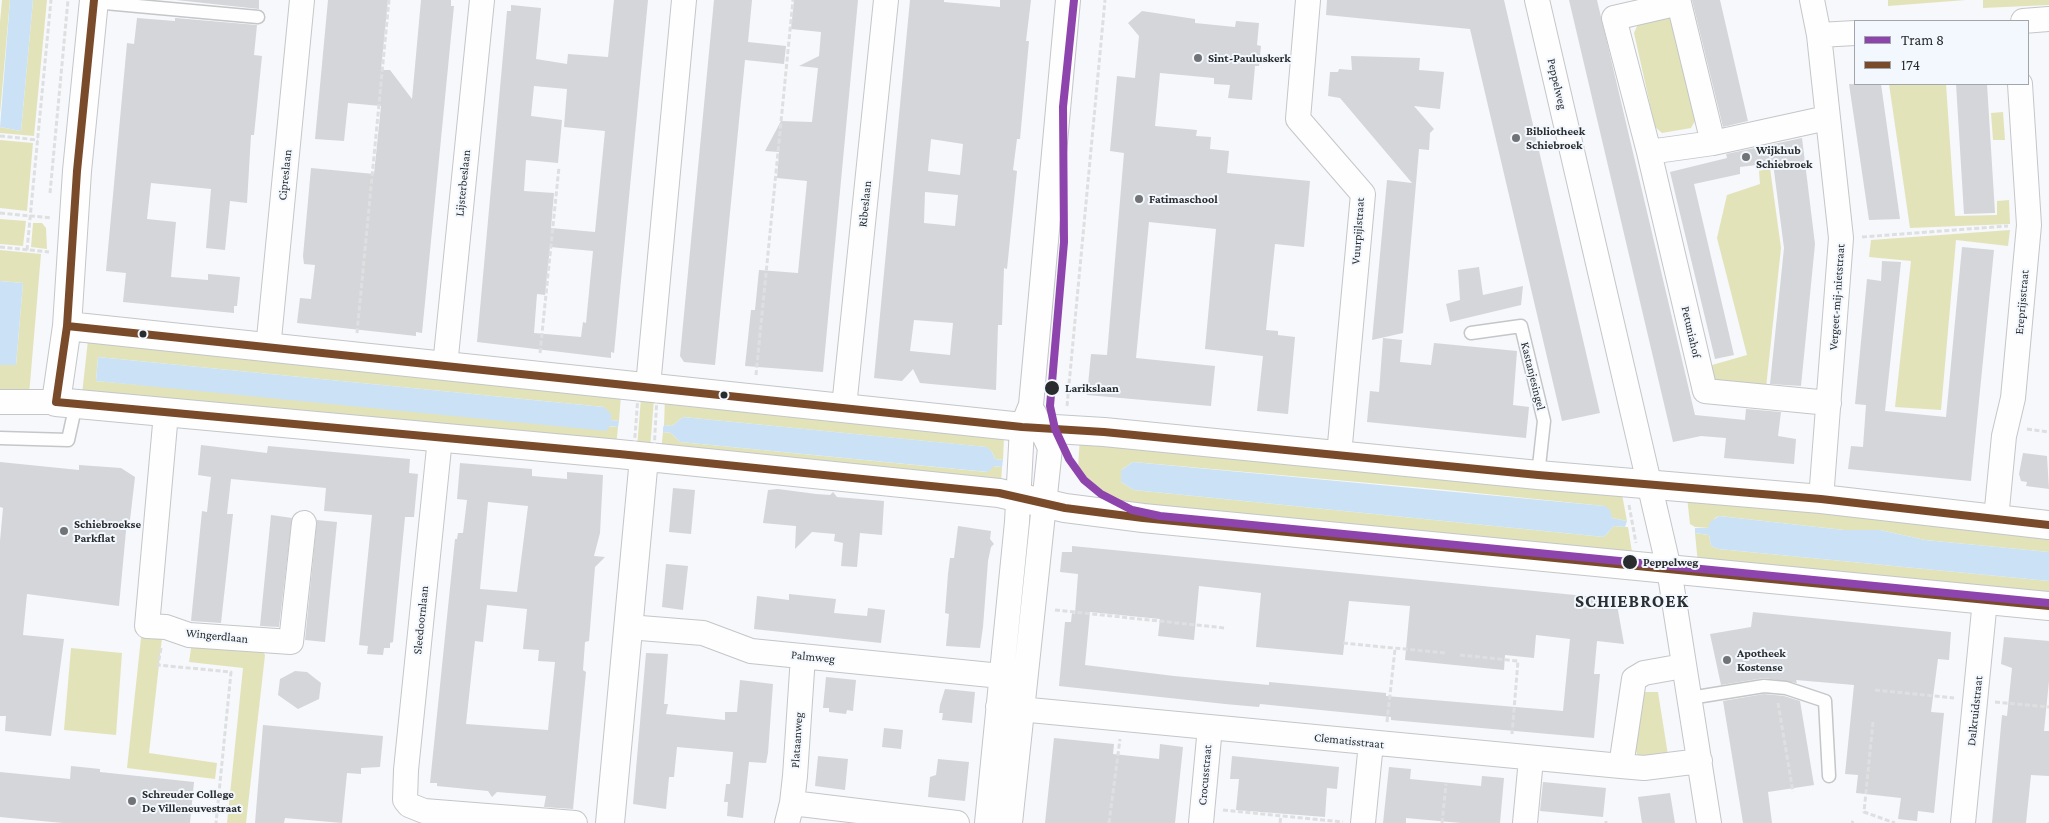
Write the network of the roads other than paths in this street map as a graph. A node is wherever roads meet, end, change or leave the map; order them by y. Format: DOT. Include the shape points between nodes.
graph roads {
  1 [pos="302,0"];
  2 [pos="482,0"];
  3 [pos="684,0"];
  4 [pos="886,0"];
  5 [pos="1068,0"];
  6 [pos="1308,0"];
  7 [pos="1538,0"];
  8 [pos="1812,0"];
  9 [pos="94,1"];
  10 [pos="258,17"];
  11 [pos="2049,19"];
  12 [pos="2029,21"];
  13 [pos="1854,33"];
  14 [pos="1819,35"];
  15 [pos="2020,85"];
  16 [pos="1827,118"];
  17 [pos="1713,143"];
  18 [pos="1649,152"];
  19 [pos="67,326"];
  20 [pos="1472,333"];
  21 [pos="268,349"];
  22 [pos="445,366"];
  23 [pos="648,393"];
  24 [pos="0,402"];
  25 [pos="66,403"];
  26 [pos="1829,403"];
  27 [pos="844,407"];
  28 [pos="166,413"];
  29 [pos="1039,422"];
  30 [pos="0,438"];
  31 [pos="440,438"];
  32 [pos="644,452"];
  33 [pos="1339,455"];
  34 [pos="1538,475"];
  35 [pos="1638,483"];
  36 [pos="1017,497"];
  37 [pos="1821,499"];
  38 [pos="1044,504"];
  39 [pos="1996,519"];
  40 [pos="304,523"];
  41 [pos="2049,525"];
  42 [pos="1669,569"];
  43 [pos="1985,600"];
  44 [pos="2049,606"];
  45 [pos="628,627"];
  46 [pos="803,656"];
  47 [pos="1683,666"];
  48 [pos="1001,676"];
  49 [pos="1690,698"];
  50 [pos="998,707"];
  51 [pos="1021,708"];
  52 [pos="1210,727"];
  53 [pos="1377,744"];
  54 [pos="1520,758"];
  55 [pos="1700,762"];
  56 [pos="1621,766"];
  57 [pos="1829,776"];
  58 [pos="789,813"];
  59 [pos="1202,815"];
  60 [pos="575,823"];
  61 [pos="610,823"];
  62 [pos="957,823"];
  63 [pos="987,823"];
  64 [pos="1010,823"];
  65 [pos="1363,823"];
  66 [pos="1525,823"];
  67 [pos="1709,823"];
  68 [pos="1963,823"];
  1 -- 21 [label="street, Cipreslaan"];
  2 -- 22 [label="street, Lijsterbeslaan"];
  3 -- 23 [label="street"];
  4 -- 27 [label="street, Ribeslaan"];
  5 -- 29 [label="street"];
  6 -- 33 [label="street, Vuurpijlstraat" via="1298,119 1363,194"];
  7 -- 35 [label="street, Peppelweg"];
  8 -- 14 [label="street, Vergeet-mij-nietstraat"];
  9 -- 10 [label="lane"];
  9 -- 19 [label="street" via="77,171"];
  11 -- 12 [label="street"];
  13 -- 14 [label="street"];
  14 -- 16 [label="street, Vergeet-mij-nietstraat"];
  15 -- 39 [label="street, Ereprijsstraat" via="2029,225 2013,398 2004,436"];
  16 -- 17 [label="street"];
  16 -- 26 [label="street, Vergeet-mij-nietstraat" via="1841,238"];
  17 -- 18 [label="street"];
  17 -- 18 [label="street, Petuniahof" via="1679,3 1614,18"];
  18 -- 26 [label="street, Petuniahof" via="1705,391"];
  19 -- 21 [label="street"];
  19 -- 25 [label="street"];
  20 -- 34 [label="lane, Kastanjesingel" via="1521,326 1544,421"];
  21 -- 22 [label="street"];
  22 -- 23 [label="street"];
  23 -- 27 [label="street" via="702,394"];
  24 -- 25 [label="street"];
  25 -- 28 [label="street"];
  25 -- 30 [label="lane" via="68,440"];
  26 -- 37 [label="street, Vergeet-mij-nietstraat"];
  27 -- 29 [label="street"];
  28 -- 31 [label="street"];
  28 -- 40 [label="street, Wingerdlaan" via="147,626 166,627 189,635 291,642"];
  29 -- 33 [label="street"];
  29 -- 36 [label="street"];
  29 -- 38 [label="street" via="1050,448"];
  31 -- 32 [label="street"];
  31 -- 60 [label="street, Sleedoornlaan" via="406,770 406,802 424,811"];
  32 -- 36 [label="street"];
  32 -- 45 [label="street"];
  33 -- 34 [label="street"];
  34 -- 35 [label="street"];
  35 -- 37 [label="street"];
  35 -- 42 [label="street, Peppelweg"];
  36 -- 38 [label="street"];
  36 -- 48 [label="street"];
  37 -- 39 [label="street"];
  38 -- 42 [label="street" via="1152,518"];
  38 -- 51 [label="street"];
  39 -- 41 [label="street"];
  42 -- 43 [label="street"];
  42 -- 47 [label="street, Peppelweg"];
  43 -- 44 [label="street"];
  43 -- 68 [label="street, Dalkruidstraat"];
  45 -- 46 [label="street, Palmweg" via="703,633 743,650"];
  45 -- 61 [label="street"];
  46 -- 48 [label="street, Palmweg"];
  46 -- 58 [label="street, Plataanweg"];
  47 -- 49 [label="street, Peppelweg"];
  47 -- 56 [label="street" via="1644,673 1634,679"];
  48 -- 50 [label="street"];
  49 -- 55 [label="street, Peppelweg"];
  49 -- 57 [label="lane" via="1764,686 1786,688 1825,701"];
  50 -- 51 [label="street, Clematisstraat"];
  50 -- 63 [label="street"];
  51 -- 52 [label="street, Clematisstraat"];
  51 -- 64 [label="street"];
  52 -- 53 [label="street, Clematisstraat"];
  52 -- 59 [label="street, Crocusstraat"];
  53 -- 54 [label="street, Clematisstraat"];
  53 -- 65 [label="street"];
  54 -- 56 [label="street, Clematisstraat"];
  54 -- 66 [label="street"];
  55 -- 56 [label="street, Clematisstraat" via="1644,768"];
  55 -- 67 [label="street, Peppelweg"];
  58 -- 62 [label="street"];
}
